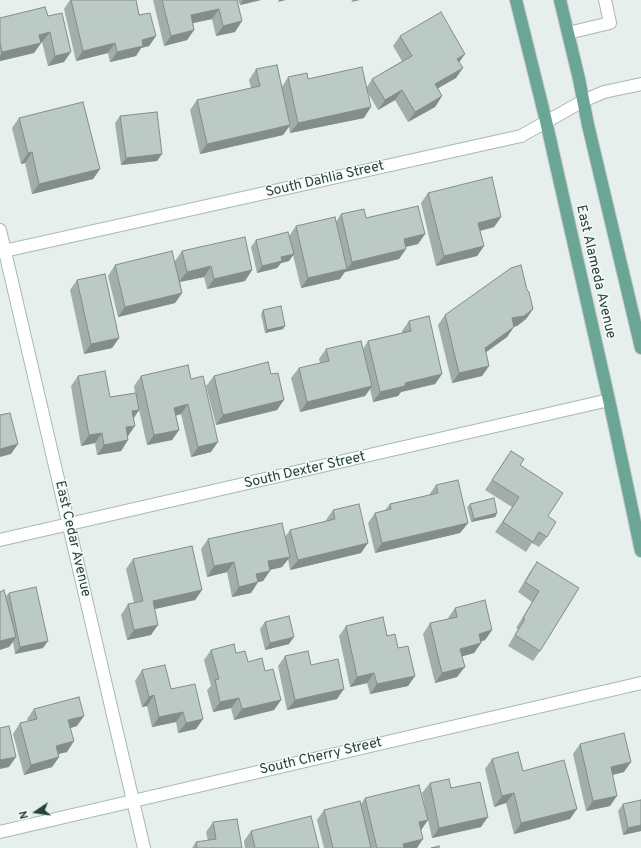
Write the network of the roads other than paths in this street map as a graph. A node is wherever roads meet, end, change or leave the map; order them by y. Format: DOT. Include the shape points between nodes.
graph roads {
  1 [pos="516,0"];
  2 [pos="560,0"];
  3 [pos="605,0"];
  4 [pos="568,33"];
  5 [pos="641,84"];
  6 [pos="582,101"];
  7 [pos="546,121"];
  8 [pos="0,230"];
  9 [pos="2,251"];
  10 [pos="641,348"];
  11 [pos="609,400"];
  12 [pos="68,525"];
  13 [pos="0,540"];
  14 [pos="641,551"];
  15 [pos="641,683"];
  16 [pos="133,801"];
  17 [pos="0,832"];
  18 [pos="144,848"];
  1 -- 7 [label="main road, East Alameda Avenue"];
  2 -- 4 [label="main road, East Alameda Avenue"];
  3 -- 4 [label="street" via="610,23"];
  4 -- 6 [label="main road, East Alameda Avenue"];
  5 -- 6 [label="street, South Dahlia Street" via="604,92"];
  6 -- 7 [label="street, South Dahlia Street"];
  6 -- 10 [label="main road, East Alameda Avenue"];
  7 -- 9 [label="street, South Dahlia Street" via="521,136"];
  7 -- 11 [label="main road, East Alameda Avenue"];
  8 -- 9 [label="street, East Cedar Avenue"];
  9 -- 12 [label="street, East Cedar Avenue"];
  11 -- 12 [label="street, South Dexter Street"];
  11 -- 14 [label="main road, East Alameda Avenue"];
  12 -- 13 [label="street, South Dexter Street"];
  12 -- 16 [label="street, East Cedar Avenue"];
  15 -- 16 [label="street, South Cherry Street"];
  16 -- 17 [label="street, South Cherry Street"];
  16 -- 18 [label="street, East Cedar Avenue"];
}
